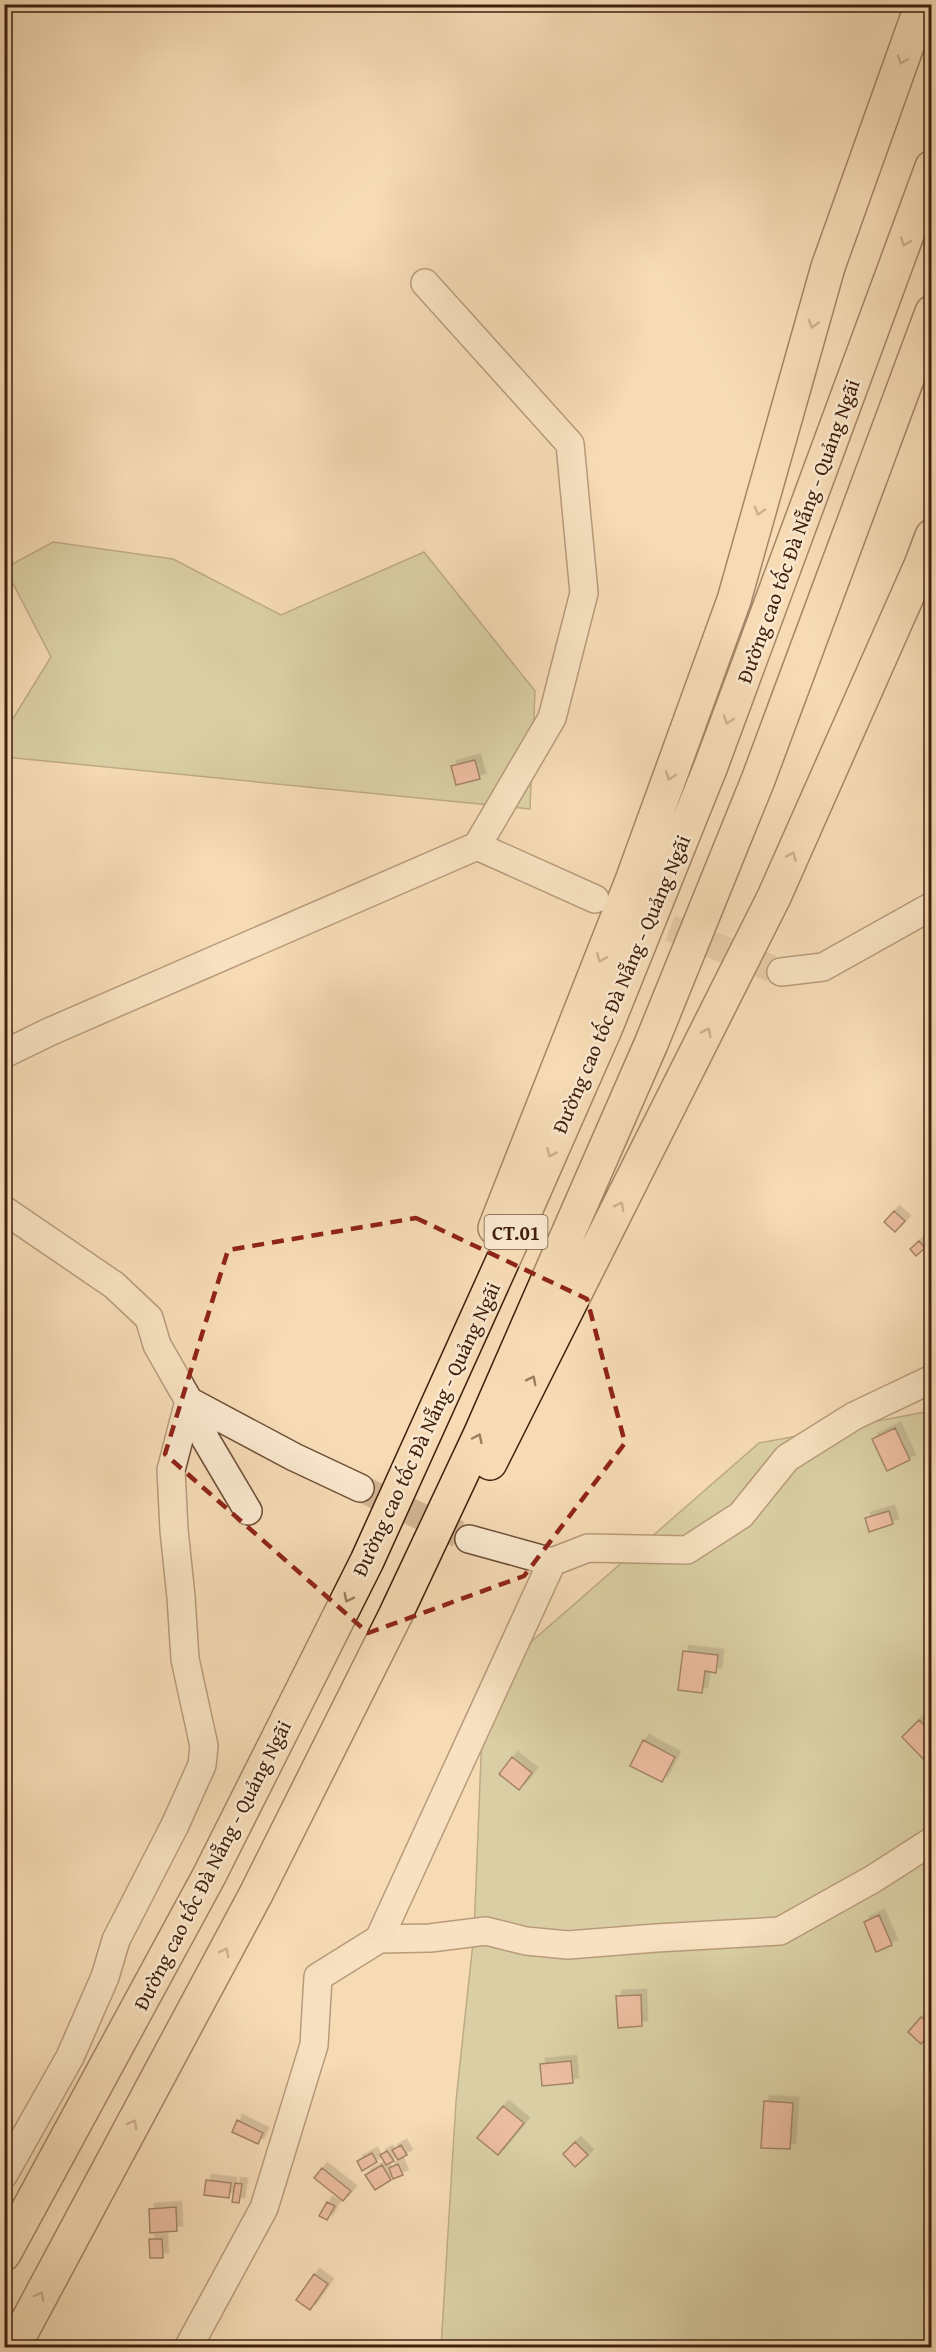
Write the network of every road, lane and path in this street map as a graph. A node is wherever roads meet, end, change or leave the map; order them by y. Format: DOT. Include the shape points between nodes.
graph roads {
  1 [pos="922,4"];
  2 [pos="932,167"];
  3 [pos="425,283"];
  4 [pos="932,312"];
  5 [pos="932,536"];
  6 [pos="477,846"];
  7 [pos="595,899"];
  8 [pos="932,906"];
  9 [pos="781,972"];
  10 [pos="4,1054"];
  11 [pos="4,1210"];
  12 [pos="932,1379"];
  13 [pos="189,1401"];
  14 [pos="360,1488"];
  15 [pos="248,1511"];
  16 [pos="469,1539"];
  17 [pos="367,1561"];
  18 [pos="552,1562"];
  19 [pos="932,1841"];
  20 [pos="256,1894"];
  21 [pos="379,1939"];
  22 [pos="4,2174"];
  23 [pos="4,2254"];
  24 [pos="13,2348"];
  25 [pos="188,2348"];
  1 -- 17 [label="highway, one-way" via="828,267 734,600 633,878"];
  2 -- 17 [label="highway, Đường cao tốc Đà Nẵng - Quảng Ngãi / CT.01, one-way" via="711,766 606,1027"];
  3 -- 6 [label="street" via="570,444 582,570 584,593 552,718"];
  20 -- 4 [label="highway, CT.01, one-way" via="480,1435 651,1044 758,780"];
  20 -- 5 [label="highway, one-way" via="433,1576 769,908"];
  6 -- 7 [label="street"];
  6 -- 10 [label="street"];
  8 -- 9 [label="street" via="823,967"];
  11 -- 13 [label="street" via="114,1285 149,1318 157,1345"];
  12 -- 18 [label="street" via="854,1416 787,1458 741,1515 687,1550 588,1548"];
  13 -- 14 [label="street"];
  13 -- 15 [label="street" via="206,1440"];
  13 -- 22 [label="street" via="171,1470 185,1659 204,1746 202,1765 116,1940 105,1977 70,2057"];
  16 -- 18 [label="street"];
  17 -- 23 [label="highway, Đường cao tốc Đà Nẵng - Quảng Ngãi / CT.01, one-way" via="208,1876"];
  18 -- 21 [label="street"];
  19 -- 21 [label="street" via="780,1931 568,1945 526,1941 486,1931"];
  24 -- 20 [label="highway, CT.01, one-way"];
  21 -- 25 [label="street" via="318,1977 314,2045 264,2208"];
}
